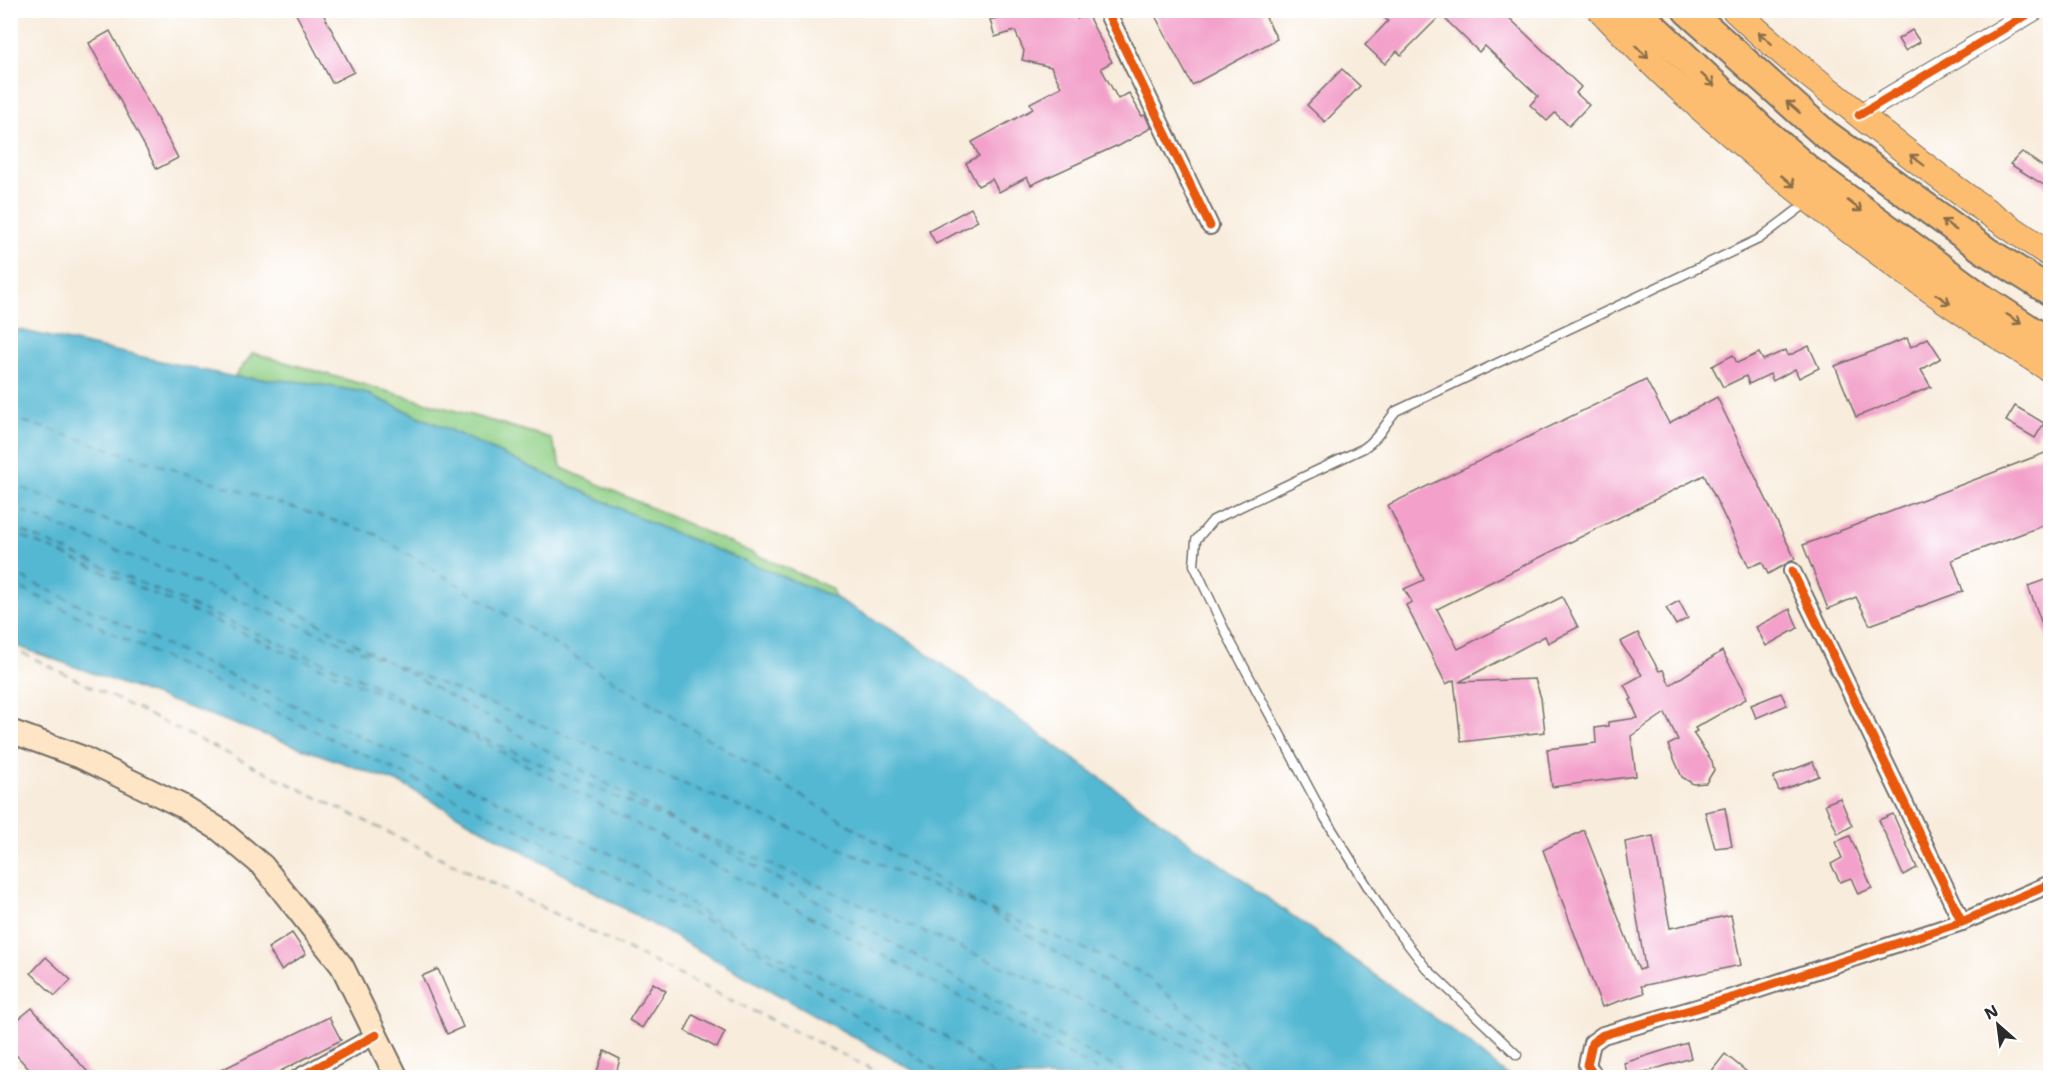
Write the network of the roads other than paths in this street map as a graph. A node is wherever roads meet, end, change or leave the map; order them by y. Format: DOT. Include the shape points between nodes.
graph roads {
  1 [pos="1106,10"];
  2 [pos="1601,10"];
  3 [pos="1635,10"];
  4 [pos="1687,10"];
  5 [pos="1735,10"];
  6 [pos="2035,10"];
  7 [pos="1859,115"];
  8 [pos="1810,200"];
  9 [pos="1210,226"];
  10 [pos="2050,254"];
  11 [pos="2050,291"];
  12 [pos="2050,343"];
  13 [pos="2050,369"];
  14 [pos="1792,571"];
  15 [pos="10,731"];
  16 [pos="2050,884"];
  17 [pos="1962,921"];
  18 [pos="376,1035"];
  19 [pos="1517,1055"];
  20 [pos="298,1077"];
  21 [pos="397,1077"];
  22 [pos="1596,1077"];
  1 -- 9 [label="street"];
  2 -- 8 [label="main road, one-way" via="1670,80"];
  3 -- 12 [label="highway, one-way" via="1807,170 1980,297"];
  11 -- 4 [label="highway, one-way" via="1986,251 1824,133"];
  7 -- 5 [label="main road, one-way"];
  6 -- 7 [label="street"];
  10 -- 7 [label="main road, one-way"];
  8 -- 13 [label="main road, one-way" via="1904,272"];
  8 -- 19 [label="lane" via="1759,239 1396,411 1364,448 1213,520 1196,540 1194,565 1198,575 1331,828 1386,916 1426,968"];
  14 -- 17 [label="street"];
  15 -- 18 [label="main road" via="81,757 182,806 229,837 263,866 342,966"];
  16 -- 17 [label="street"];
  17 -- 22 [label="street" via="1735,997 1604,1035 1592,1043 1587,1065"];
  18 -- 20 [label="street"];
  18 -- 21 [label="main road"];
}
